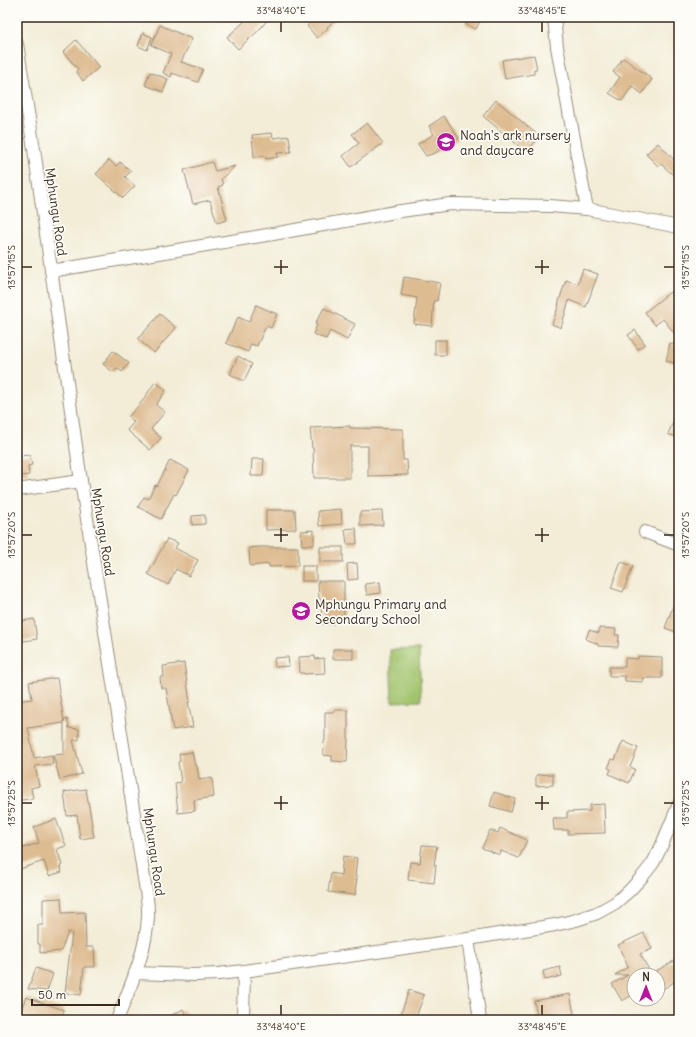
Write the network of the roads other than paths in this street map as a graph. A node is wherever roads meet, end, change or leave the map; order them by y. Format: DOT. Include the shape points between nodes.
graph roads {
  1 [pos="554,17"];
  2 [pos="17,44"];
  3 [pos="587,209"];
  4 [pos="679,227"];
  5 [pos="51,271"];
  6 [pos="81,481"];
  7 [pos="17,490"];
  8 [pos="645,532"];
  9 [pos="679,545"];
  10 [pos="679,804"];
  11 [pos="468,940"];
  12 [pos="244,971"];
  13 [pos="135,973"];
  14 [pos="117,1020"];
  15 [pos="243,1020"];
  16 [pos="480,1020"];
  1 -- 3 [label="street" via="557,47"];
  2 -- 5 [label="street, Mphungu Road"];
  3 -- 4 [label="street"];
  3 -- 5 [label="street" via="450,204"];
  5 -- 6 [label="street, Mphungu Road"];
  6 -- 7 [label="street"];
  6 -- 13 [label="street, Mphungu Road" via="146,892 147,929"];
  8 -- 9 [label="street"];
  10 -- 11 [label="street" via="653,863 616,903 576,920"];
  11 -- 12 [label="street"];
  11 -- 16 [label="street"];
  12 -- 13 [label="street" via="194,975"];
  12 -- 15 [label="street"];
  13 -- 14 [label="street, Mphungu Road"];
}
